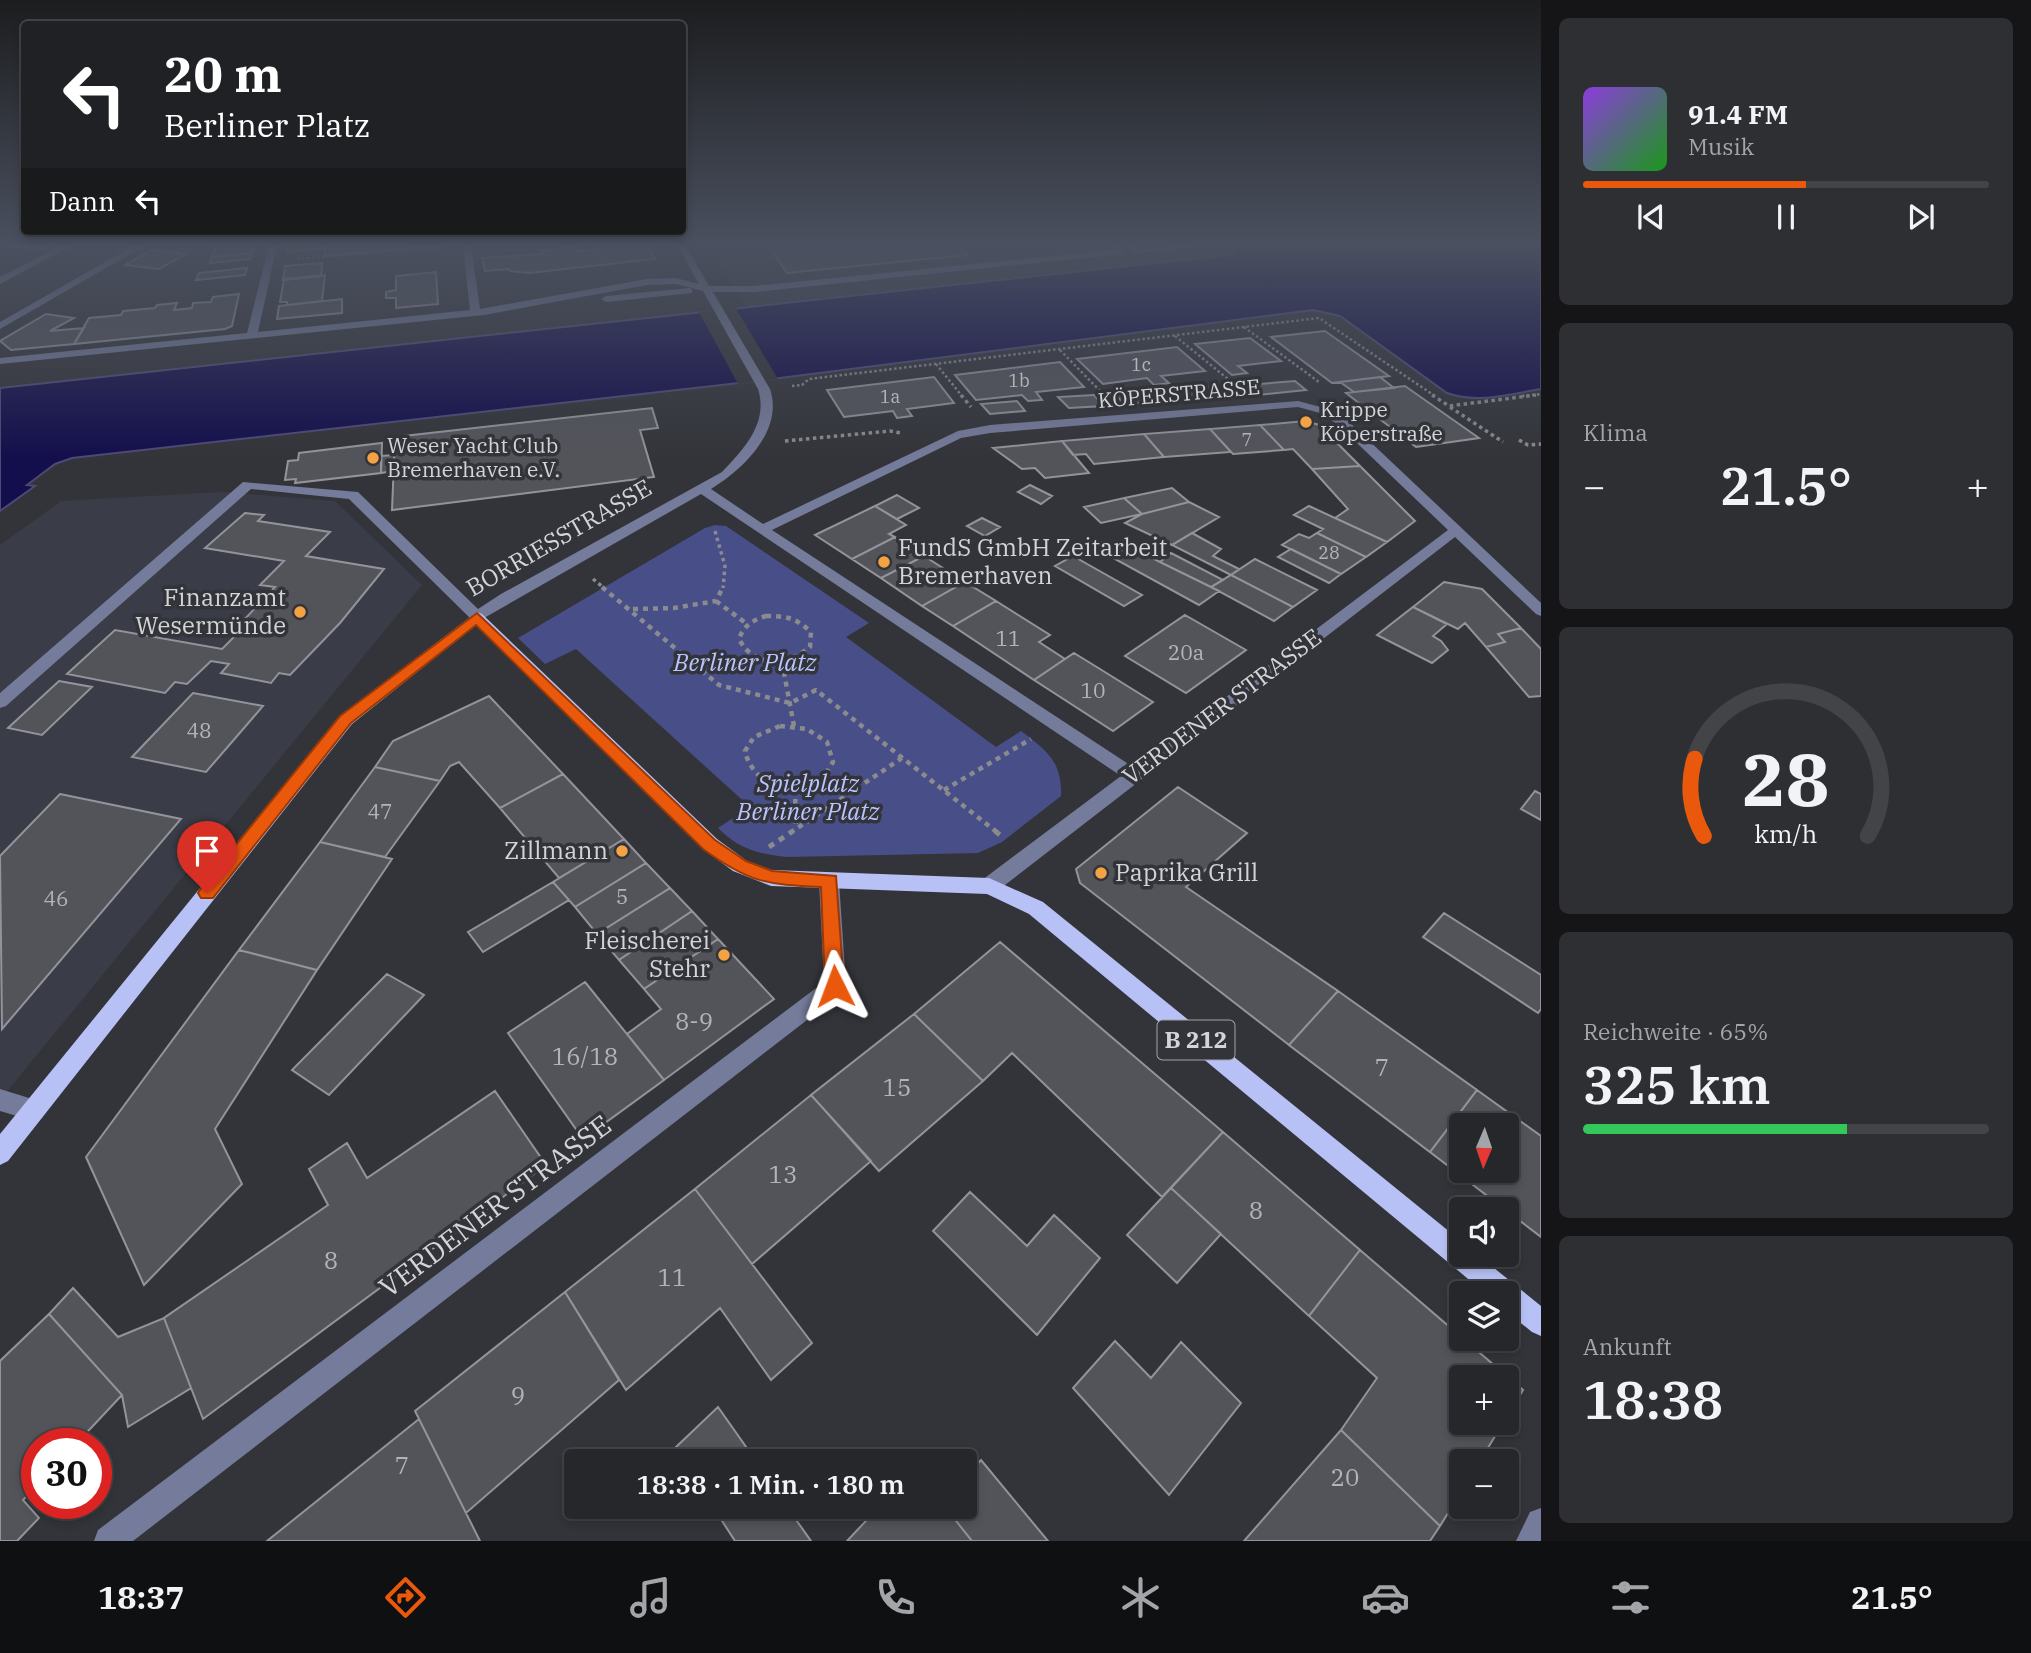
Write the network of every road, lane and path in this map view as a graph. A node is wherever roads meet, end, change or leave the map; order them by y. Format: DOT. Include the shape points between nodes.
graph roads {
  1 [pos="16,317"];
  2 [pos="256,317"];
  3 [pos="435,317"];
  4 [pos="723,317"];
  5 [pos="0,326"];
  6 [pos="1244,327"];
  7 [pos="252,335"];
  8 [pos="1174,336"];
  9 [pos="1059,349"];
  10 [pos="0,361"];
  11 [pos="936,364"];
  12 [pos="1321,384"];
  13 [pos="762,385"];
  14 [pos="1541,394"];
  15 [pos="1449,406"];
  16 [pos="1262,407"];
  17 [pos="1127,418"];
  18 [pos="990,429"];
  19 [pos="756,440"];
  20 [pos="1519,440"];
  21 [pos="1503,442"];
  22 [pos="938,443"];
  23 [pos="1541,444"];
  24 [pos="702,489"];
  25 [pos="763,529"];
  26 [pos="1456,530"];
  27 [pos="570,561"];
  28 [pos="716,601"];
  29 [pos="1539,608"];
  30 [pos="632,609"];
  31 [pos="477,617"];
  32 [pos="747,624"];
  33 [pos="782,662"];
  34 [pos="0,702"];
  35 [pos="790,703"];
  36 [pos="1056,724"];
  37 [pos="794,726"];
  38 [pos="902,758"];
  39 [pos="1132,775"];
  40 [pos="794,789"];
  41 [pos="944,790"];
  42 [pos="796,828"];
  43 [pos="1027,855"];
  44 [pos="740,866"];
  45 [pos="829,881"];
  46 [pos="989,886"];
  47 [pos="0,1101"];
  48 [pos="34,1110"];
  49 [pos="0,1153"];
  50 [pos="1490,1281"];
  51 [pos="1519,1305"];
  52 [pos="1541,1323"];
  53 [pos="1541,1522"];
  54 [pos="109,1541"];
  55 [pos="1531,1541"];
  1 -- 5 [label="street"];
  2 -- 7 [label="street"];
  3 -- 7 [label="street"];
  4 -- 13 [label="street"];
  6 -- 8 [label="path"];
  6 -- 12 [label="path"];
  6 -- 15 [label="path" via="1319,318"];
  7 -- 10 [label="street"];
  8 -- 9 [label="path"];
  8 -- 16 [label="path"];
  9 -- 11 [label="path"];
  9 -- 17 [label="path"];
  11 -- 13 [label="path" via="809,379 802,385"];
  11 -- 18 [label="path"];
  13 -- 19 [label="street, BORRIESSTRASSE" via="768,401"];
  14 -- 15 [label="path"];
  15 -- 21 [label="path"];
  16 -- 17 [label="street, KÖPERSTRASSE"];
  16 -- 26 [label="street, KÖPERSTRASSE" via="1298,404 1341,421"];
  17 -- 18 [label="street, KÖPERSTRASSE"];
  18 -- 22 [label="street, KÖPERSTRASSE"];
  19 -- 22 [label="path" via="808,441 890,430"];
  19 -- 24 [label="street, BORRIESSTRASSE" via="726,475"];
  20 -- 23 [label="path"];
  22 -- 25 [label="street, KÖPERSTRASSE"];
  24 -- 25 [label="street"];
  24 -- 27 [label="street, BORRIESSTRASSE"];
  24 -- 28 [label="path" via="727,572"];
  25 -- 36 [label="street"];
  26 -- 29 [label="street, KÖPERSTRASSE"];
  26 -- 39 [label="street, VERDENER STRASSE"];
  27 -- 30 [label="path"];
  27 -- 31 [label="street, BORRIESSTRASSE"];
  28 -- 30 [label="path"];
  28 -- 32 [label="path"];
  30 -- 35 [label="path" via="719,685"];
  31 -- 34 [label="street" via="353,495 248,485"];
  31 -- 44 [label="main road, B 212" via="709,844"];
  31 -- 48 [label="main road, BORRIESSTRASSE" via="346,720"];
  32 -- 33 [label="path" via="739,639 748,653"];
  32 -- 33 [label="path" via="777,615 806,625 811,632 810,647"];
  33 -- 35 [label="path"];
  35 -- 37 [label="path"];
  35 -- 38 [label="path" via="816,690"];
  36 -- 39 [label="street"];
  36 -- 41 [label="path"];
  37 -- 40 [label="path" via="818,734 832,751 833,762 820,780"];
  37 -- 40 [label="path" via="766,729 755,736 744,756 746,766 765,784"];
  38 -- 41 [label="path"];
  38 -- 42 [label="path"];
  39 -- 43 [label="street, VERDENER STRASSE"];
  40 -- 42 [label="path"];
  41 -- 43 [label="path"];
  42 -- 44 [label="path"];
  43 -- 46 [label="street, VERDENER STRASSE"];
  44 -- 45 [label="main road, B 212" via="771,878"];
  45 -- 46 [label="main road, B 212"];
  45 -- 54 [label="street, VERDENER STRASSE" via="835,986"];
  46 -- 50 [label="main road, B 212" via="1036,908"];
  47 -- 48 [label="street"];
  48 -- 49 [label="main road, BORRIESSTRASSE"];
  51 -- 52 [label="main road, B 212"];
  53 -- 55 [label="street"];
}
